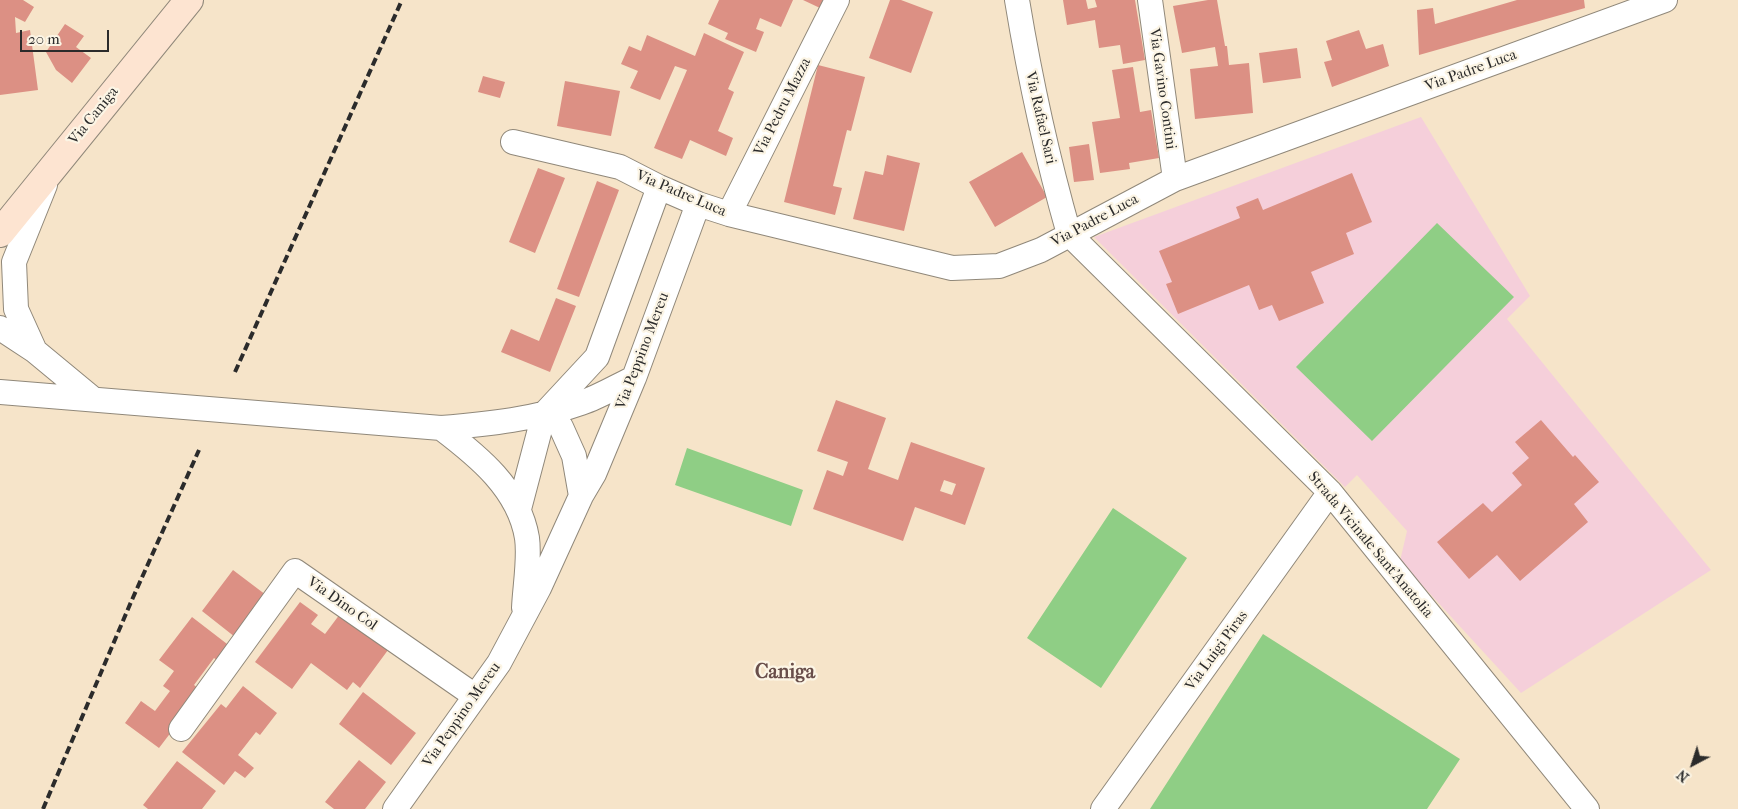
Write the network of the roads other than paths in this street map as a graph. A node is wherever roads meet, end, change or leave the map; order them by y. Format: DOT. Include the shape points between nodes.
graph roads {
  1 [pos="189,0"];
  2 [pos="837,0"];
  3 [pos="1017,0"];
  4 [pos="1150,0"];
  5 [pos="1666,0"];
  6 [pos="512,142"];
  7 [pos="51,169"];
  8 [pos="1175,178"];
  9 [pos="659,187"];
  10 [pos="698,204"];
  11 [pos="729,214"];
  12 [pos="0,233"];
  13 [pos="1069,234"];
  14 [pos="0,328"];
  15 [pos="34,351"];
  16 [pos="0,376"];
  17 [pos="634,378"];
  18 [pos="9,393"];
  19 [pos="94,400"];
  20 [pos="544,414"];
  21 [pos="441,428"];
  22 [pos="1330,492"];
  23 [pos="581,496"];
  24 [pos="519,509"];
  25 [pos="523,618"];
  26 [pos="475,696"];
  27 [pos="181,729"];
  28 [pos="395,809"];
  29 [pos="1104,809"];
  30 [pos="1587,809"];
  1 -- 7 [label="street, Via Caniga"];
  2 -- 11 [label="street, Via Pedru Mazza"];
  3 -- 13 [label="street, Via Rafael Sari" via="1029,71"];
  4 -- 8 [label="street, Via Gavino Contini"];
  5 -- 8 [label="street, Via Padre Luca"];
  6 -- 9 [label="street, Via Padre Luca" via="620,167"];
  7 -- 12 [label="street, Via Caniga"];
  7 -- 15 [label="street" via="14,262 16,309"];
  8 -- 13 [label="street, Via Padre Luca"];
  9 -- 10 [label="street, Via Padre Luca"];
  9 -- 20 [label="street" via="598,357"];
  10 -- 11 [label="street, Via Padre Luca"];
  10 -- 17 [label="street, Via Peppino Mereu"];
  11 -- 13 [label="street, Via Padre Luca" via="952,268 999,266 1041,250"];
  13 -- 22 [label="street, Strada Vicinale Sant'Anatolia"];
  14 -- 15 [label="street"];
  15 -- 19 [label="street"];
  16 -- 18 [label="street"];
  17 -- 20 [label="street" via="583,403"];
  17 -- 23 [label="street, Via Peppino Mereu" via="594,474"];
  18 -- 19 [label="street"];
  19 -- 21 [label="street"];
  20 -- 21 [label="street" via="494,424"];
  20 -- 23 [label="street" via="561,427 574,456"];
  20 -- 24 [label="street, Via Peppino Mereu"];
  21 -- 24 [label="street, Via Peppino Mereu" via="490,469"];
  22 -- 29 [label="street, Via Luigi Piras"];
  22 -- 30 [label="street, Strada Vicinale Sant'Anatolia"];
  23 -- 25 [label="street, Via Peppino Mereu"];
  24 -- 25 [label="street, Via Peppino Mereu" via="527,539"];
  25 -- 26 [label="street, Via Peppino Mereu" via="499,662"];
  26 -- 27 [label="street, Via Dino Col" via="294,571"];
  26 -- 28 [label="street, Via Peppino Mereu"];
}
